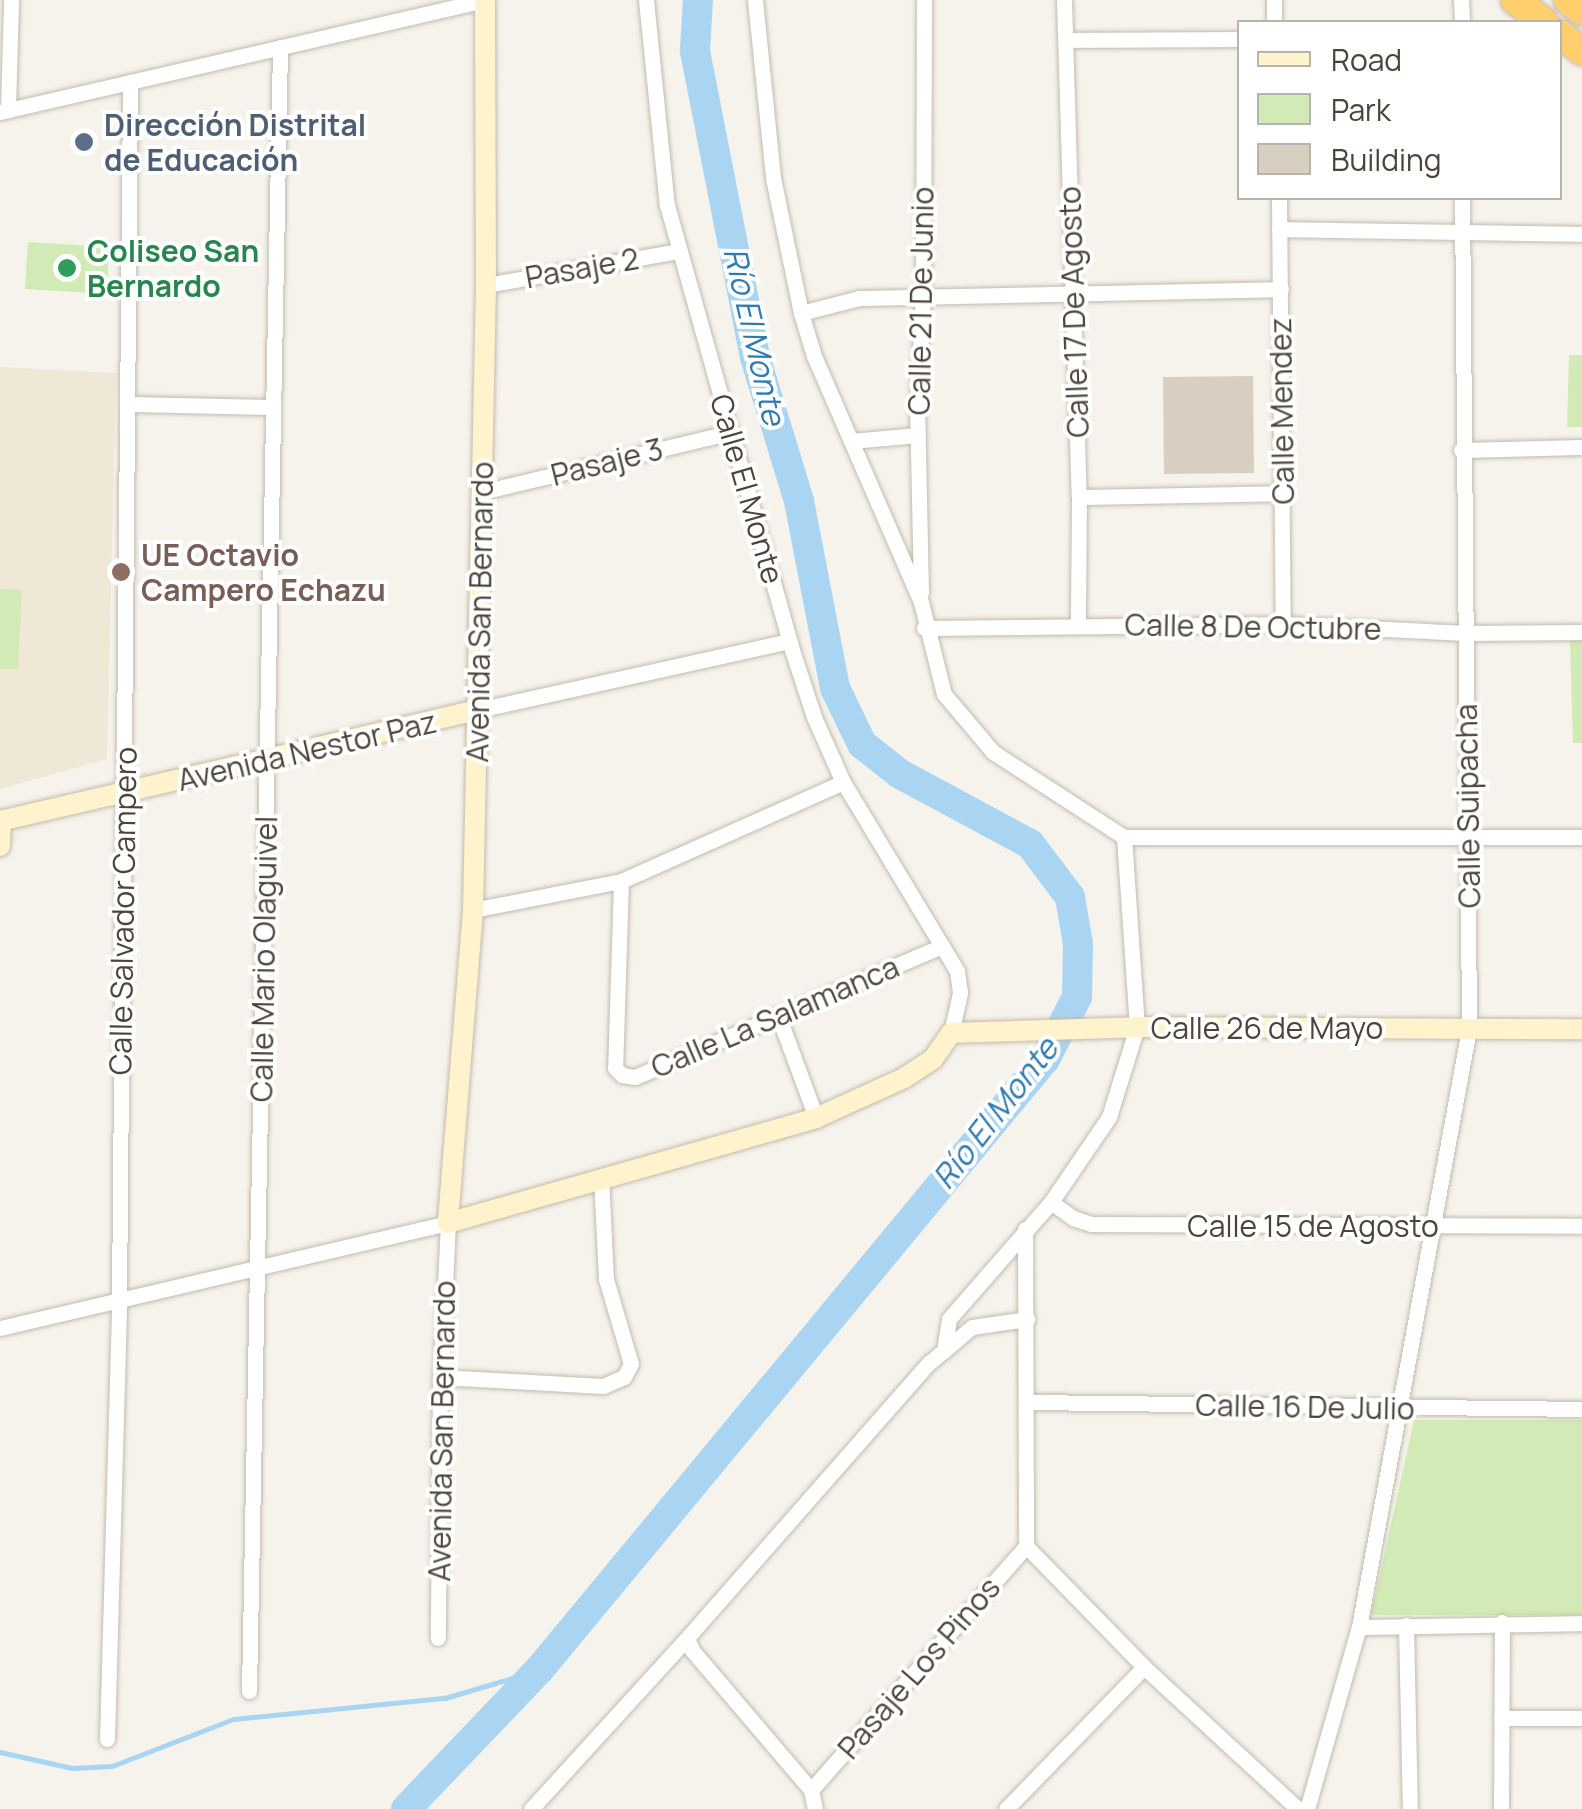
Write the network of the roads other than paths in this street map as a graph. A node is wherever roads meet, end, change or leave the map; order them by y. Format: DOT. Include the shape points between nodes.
graph roads {
  1 [pos="11,0"];
  2 [pos="485,0"];
  3 [pos="646,0"];
  4 [pos="755,0"];
  5 [pos="924,0"];
  6 [pos="1064,0"];
  7 [pos="1515,0"];
  8 [pos="1568,0"];
  9 [pos="1582,11"];
  10 [pos="1541,20"];
  11 [pos="1562,36"];
  12 [pos="1237,39"];
  13 [pos="1066,40"];
  14 [pos="280,47"];
  15 [pos="1582,51"];
  16 [pos="130,82"];
  17 [pos="4,111"];
  18 [pos="1278,200"];
  19 [pos="1462,200"];
  20 [pos="1280,229"];
  21 [pos="1463,233"];
  22 [pos="1582,234"];
  23 [pos="679,251"];
  24 [pos="486,286"];
  25 [pos="1281,289"];
  26 [pos="1073,293"];
  27 [pos="923,298"];
  28 [pos="801,313"];
  29 [pos="128,404"];
  30 [pos="273,407"];
  31 [pos="732,432"];
  32 [pos="918,435"];
  33 [pos="851,441"];
  34 [pos="1582,448"];
  35 [pos="1462,450"];
  36 [pos="482,492"];
  37 [pos="1284,493"];
  38 [pos="1079,497"];
  39 [pos="921,602"];
  40 [pos="1078,624"];
  41 [pos="1283,624"];
  42 [pos="924,628"];
  43 [pos="1582,632"];
  44 [pos="1465,633"];
  45 [pos="790,641"];
  46 [pos="478,710"];
  47 [pos="268,762"];
  48 [pos="843,782"];
  49 [pos="124,793"];
  50 [pos="0,821"];
  51 [pos="1124,837"];
  52 [pos="1469,838"];
  53 [pos="1582,838"];
  54 [pos="0,846"];
  55 [pos="621,882"];
  56 [pos="474,910"];
  57 [pos="942,946"];
  58 [pos="778,1015"];
  59 [pos="1137,1027"];
  60 [pos="1469,1029"];
  61 [pos="1582,1029"];
  62 [pos="952,1034"];
  63 [pos="816,1118"];
  64 [pos="601,1176"];
  65 [pos="1052,1202"];
  66 [pos="448,1223"];
  67 [pos="1434,1226"];
  68 [pos="1582,1226"];
  69 [pos="1025,1229"];
  70 [pos="257,1268"];
  71 [pos="119,1300"];
  72 [pos="1027,1319"];
  73 [pos="0,1328"];
  74 [pos="944,1351"];
  75 [pos="440,1377"];
  76 [pos="1028,1402"];
  77 [pos="1401,1409"];
  78 [pos="1582,1409"];
  79 [pos="1026,1546"];
  80 [pos="1502,1622"];
  81 [pos="1582,1623"];
  82 [pos="1406,1625"];
  83 [pos="1359,1628"];
  84 [pos="438,1638"];
  85 [pos="688,1638"];
  86 [pos="1144,1667"];
  87 [pos="249,1691"];
  88 [pos="1501,1718"];
  89 [pos="1582,1718"];
  90 [pos="107,1739"];
  91 [pos="812,1790"];
  92 [pos="531,1809"];
  93 [pos="815,1809"];
  94 [pos="1006,1809"];
  95 [pos="1298,1809"];
  96 [pos="1307,1809"];
  97 [pos="1410,1809"];
  98 [pos="1501,1809"];
  1 -- 17 [label="street"];
  2 -- 14 [label="street"];
  2 -- 24 [label="street, Avenida San Bernardo"];
  3 -- 23 [label="street, Calle El Monte" via="667,204"];
  4 -- 28 [label="street" via="773,178"];
  5 -- 27 [label="street, Calle 21 De Junio"];
  6 -- 13 [label="street, Calle 17 De Agosto"];
  7 -- 10 [label="highway"];
  8 -- 9 [label="highway"];
  11 -- 15 [label="highway"];
  12 -- 13 [label="street"];
  13 -- 26 [label="street, Calle 17 De Agosto"];
  14 -- 16 [label="street"];
  14 -- 30 [label="street, Calle Mario Olaguivel"];
  16 -- 17 [label="street"];
  16 -- 29 [label="street, Calle Salvador Campero"];
  18 -- 20 [label="street, Calle Mendez"];
  19 -- 21 [label="street, Calle Suipacha"];
  20 -- 21 [label="street"];
  20 -- 25 [label="street, Calle Mendez"];
  21 -- 22 [label="street"];
  21 -- 35 [label="street, Calle Suipacha"];
  23 -- 24 [label="street, Pasaje 2"];
  23 -- 31 [label="street, Calle El Monte"];
  24 -- 36 [label="street, Avenida San Bernardo"];
  25 -- 26 [label="street"];
  25 -- 37 [label="street, Calle Mendez"];
  26 -- 27 [label="street"];
  26 -- 38 [label="street, Calle 17 De Agosto"];
  27 -- 28 [label="street" via="859,298"];
  27 -- 32 [label="street, Calle 21 De Junio"];
  28 -- 33 [label="street"];
  29 -- 30 [label="street"];
  29 -- 49 [label="street, Calle Salvador Campero"];
  30 -- 47 [label="street, Calle Mario Olaguivel"];
  31 -- 36 [label="street, Pasaje 3"];
  31 -- 45 [label="street, Calle El Monte"];
  32 -- 33 [label="street"];
  32 -- 39 [label="street, Calle 21 De Junio"];
  33 -- 39 [label="street"];
  34 -- 35 [label="street"];
  35 -- 44 [label="street, Calle Suipacha"];
  36 -- 46 [label="street, Avenida San Bernardo"];
  37 -- 38 [label="street"];
  37 -- 41 [label="street, Calle Mendez"];
  38 -- 40 [label="street, Calle 17 De Agosto"];
  39 -- 42 [label="street"];
  40 -- 41 [label="street, Calle 8 De Octubre"];
  40 -- 42 [label="street, Calle 8 De Octubre"];
  41 -- 44 [label="street, Calle 8 De Octubre"];
  42 -- 51 [label="street" via="944,694 966,725 993,752"];
  43 -- 44 [label="street, Calle 8 De Octubre"];
  44 -- 52 [label="street, Calle Suipacha"];
  45 -- 46 [label="street, Avenida Nestor Paz"];
  45 -- 48 [label="street, Calle El Monte"];
  46 -- 47 [label="street, Avenida Nestor Paz"];
  46 -- 56 [label="street, Avenida San Bernardo"];
  47 -- 49 [label="street, Avenida Nestor Paz"];
  47 -- 70 [label="street, Calle Mario Olaguivel"];
  48 -- 55 [label="street"];
  48 -- 57 [label="street, Calle El Monte"];
  49 -- 50 [label="street, Avenida Nestor Paz"];
  49 -- 71 [label="street, Calle Salvador Campero"];
  50 -- 54 [label="street"];
  51 -- 52 [label="street"];
  51 -- 59 [label="street"];
  52 -- 53 [label="street"];
  52 -- 60 [label="street, Calle Suipacha"];
  55 -- 56 [label="street"];
  55 -- 58 [label="street, Calle La Salamanca" via="615,1068 622,1074 635,1077"];
  56 -- 66 [label="street, Avenida San Bernardo"];
  57 -- 58 [label="street, Calle La Salamanca"];
  57 -- 62 [label="street" via="957,971 960,993"];
  58 -- 63 [label="street"];
  59 -- 60 [label="street, Calle 26 de Mayo"];
  59 -- 62 [label="street, Calle 26 de Mayo"];
  59 -- 65 [label="street" via="1109,1117"];
  60 -- 61 [label="street, Calle 26 de Mayo"];
  60 -- 67 [label="street, Calle Suipacha"];
  62 -- 63 [label="street" via="904,1078"];
  63 -- 64 [label="street"];
  64 -- 66 [label="street"];
  64 -- 75 [label="street" via="606,1279 631,1364 624,1377 603,1386"];
  65 -- 67 [label="street, Calle 15 de Agosto" via="1090,1224"];
  65 -- 69 [label="street"];
  66 -- 70 [label="street"];
  66 -- 75 [label="street, Avenida San Bernardo"];
  67 -- 68 [label="street, Calle 15 de Agosto"];
  67 -- 77 [label="street, Calle Suipacha"];
  69 -- 72 [label="street"];
  69 -- 74 [label="street" via="949,1319"];
  70 -- 71 [label="street"];
  70 -- 87 [label="street, Calle Mario Olaguivel"];
  71 -- 73 [label="street"];
  71 -- 90 [label="street, Calle Salvador Campero"];
  72 -- 74 [label="street" via="972,1327"];
  72 -- 76 [label="street"];
  74 -- 85 [label="street"];
  75 -- 84 [label="street, Avenida San Bernardo"];
  76 -- 77 [label="street, Calle 16 De Julio"];
  76 -- 79 [label="street"];
  77 -- 78 [label="street, Calle 16 De Julio"];
  77 -- 83 [label="street, Calle Suipacha"];
  79 -- 86 [label="street"];
  79 -- 91 [label="street, Pasaje Los Pinos"];
  80 -- 81 [label="street"];
  80 -- 82 [label="street"];
  80 -- 88 [label="street"];
  82 -- 83 [label="street"];
  82 -- 97 [label="street"];
  83 -- 96 [label="street"];
  85 -- 91 [label="street"];
  85 -- 92 [label="street"];
  86 -- 94 [label="street"];
  86 -- 95 [label="street"];
  88 -- 89 [label="street"];
  88 -- 98 [label="street"];
  91 -- 93 [label="street"];
}
